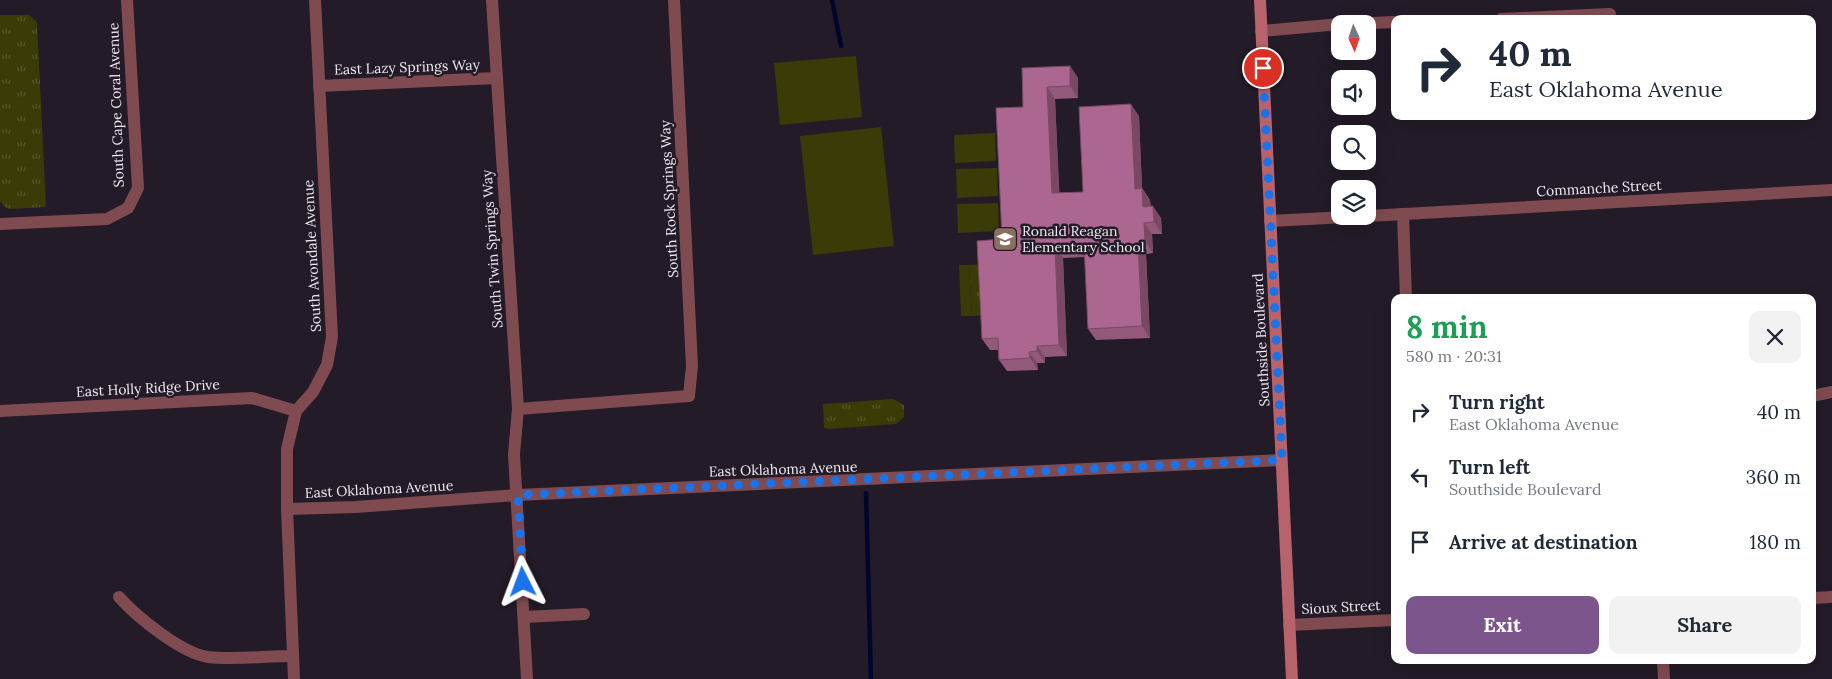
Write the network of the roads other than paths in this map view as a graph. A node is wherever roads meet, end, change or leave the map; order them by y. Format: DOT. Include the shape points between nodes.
graph roads {
  1 [pos="127,0"];
  2 [pos="315,0"];
  3 [pos="492,0"];
  4 [pos="674,0"];
  5 [pos="1260,0"];
  6 [pos="1610,14"];
  7 [pos="1588,15"];
  8 [pos="1391,22"];
  9 [pos="1376,23"];
  10 [pos="1331,25"];
  11 [pos="1261,31"];
  12 [pos="496,78"];
  13 [pos="319,86"];
  14 [pos="1832,190"];
  15 [pos="1403,214"];
  16 [pos="1376,216"];
  17 [pos="1331,218"];
  18 [pos="1270,221"];
  19 [pos="0,224"];
  20 [pos="1406,294"];
  21 [pos="1832,392"];
  22 [pos="1816,395"];
  23 [pos="518,409"];
  24 [pos="0,411"];
  25 [pos="296,411"];
  26 [pos="1282,460"];
  27 [pos="518,495"];
  28 [pos="287,509"];
  29 [pos="119,597"];
  30 [pos="1832,597"];
  31 [pos="1816,598"];
  32 [pos="584,614"];
  33 [pos="524,617"];
  34 [pos="1391,620"];
  35 [pos="1289,624"];
  36 [pos="293,656"];
  37 [pos="1663,664"];
  38 [pos="294,679"];
  39 [pos="527,679"];
  40 [pos="1292,679"];
  41 [pos="1664,679"];
  1 -- 19 [label="street, South Cape Coral Avenue" via="138,188 128,208 107,219"];
  2 -- 13 [label="street, South Avondale Avenue"];
  3 -- 12 [label="street, South Twin Springs Way"];
  4 -- 23 [label="street, South Rock Springs Way" via="692,366 689,396"];
  5 -- 11 [label="main road, Southside Boulevard"];
  6 -- 7 [label="street"];
  8 -- 9 [label="street"];
  10 -- 11 [label="street"];
  11 -- 18 [label="main road, Southside Boulevard"];
  12 -- 13 [label="street, East Lazy Springs Way"];
  12 -- 23 [label="street, South Twin Springs Way"];
  13 -- 25 [label="street, South Avondale Avenue" via="332,337 327,365 313,392"];
  14 -- 15 [label="street, Commanche Street"];
  15 -- 16 [label="street, Commanche Street"];
  15 -- 20 [label="street"];
  17 -- 18 [label="street"];
  18 -- 26 [label="main road, Southside Boulevard"];
  21 -- 22 [label="street"];
  23 -- 27 [label="street, South Twin Springs Way" via="514,454"];
  24 -- 25 [label="street, East Holly Ridge Drive" via="252,398"];
  25 -- 28 [label="street, South Avondale Avenue" via="287,449"];
  26 -- 27 [label="street, East Oklahoma Avenue"];
  26 -- 35 [label="main road, Southside Boulevard"];
  27 -- 28 [label="street, East Oklahoma Avenue"];
  27 -- 33 [label="street, South Twin Springs Way"];
  28 -- 36 [label="street, South Avondale Avenue"];
  29 -- 36 [label="street" via="133,613 170,640 207,656"];
  30 -- 31 [label="street"];
  32 -- 33 [label="street"];
  33 -- 39 [label="street, South Twin Springs Way"];
  34 -- 35 [label="street, Sioux Street"];
  35 -- 40 [label="main road, Southside Boulevard"];
  36 -- 38 [label="street, South Avondale Avenue"];
  37 -- 41 [label="street"];
}
